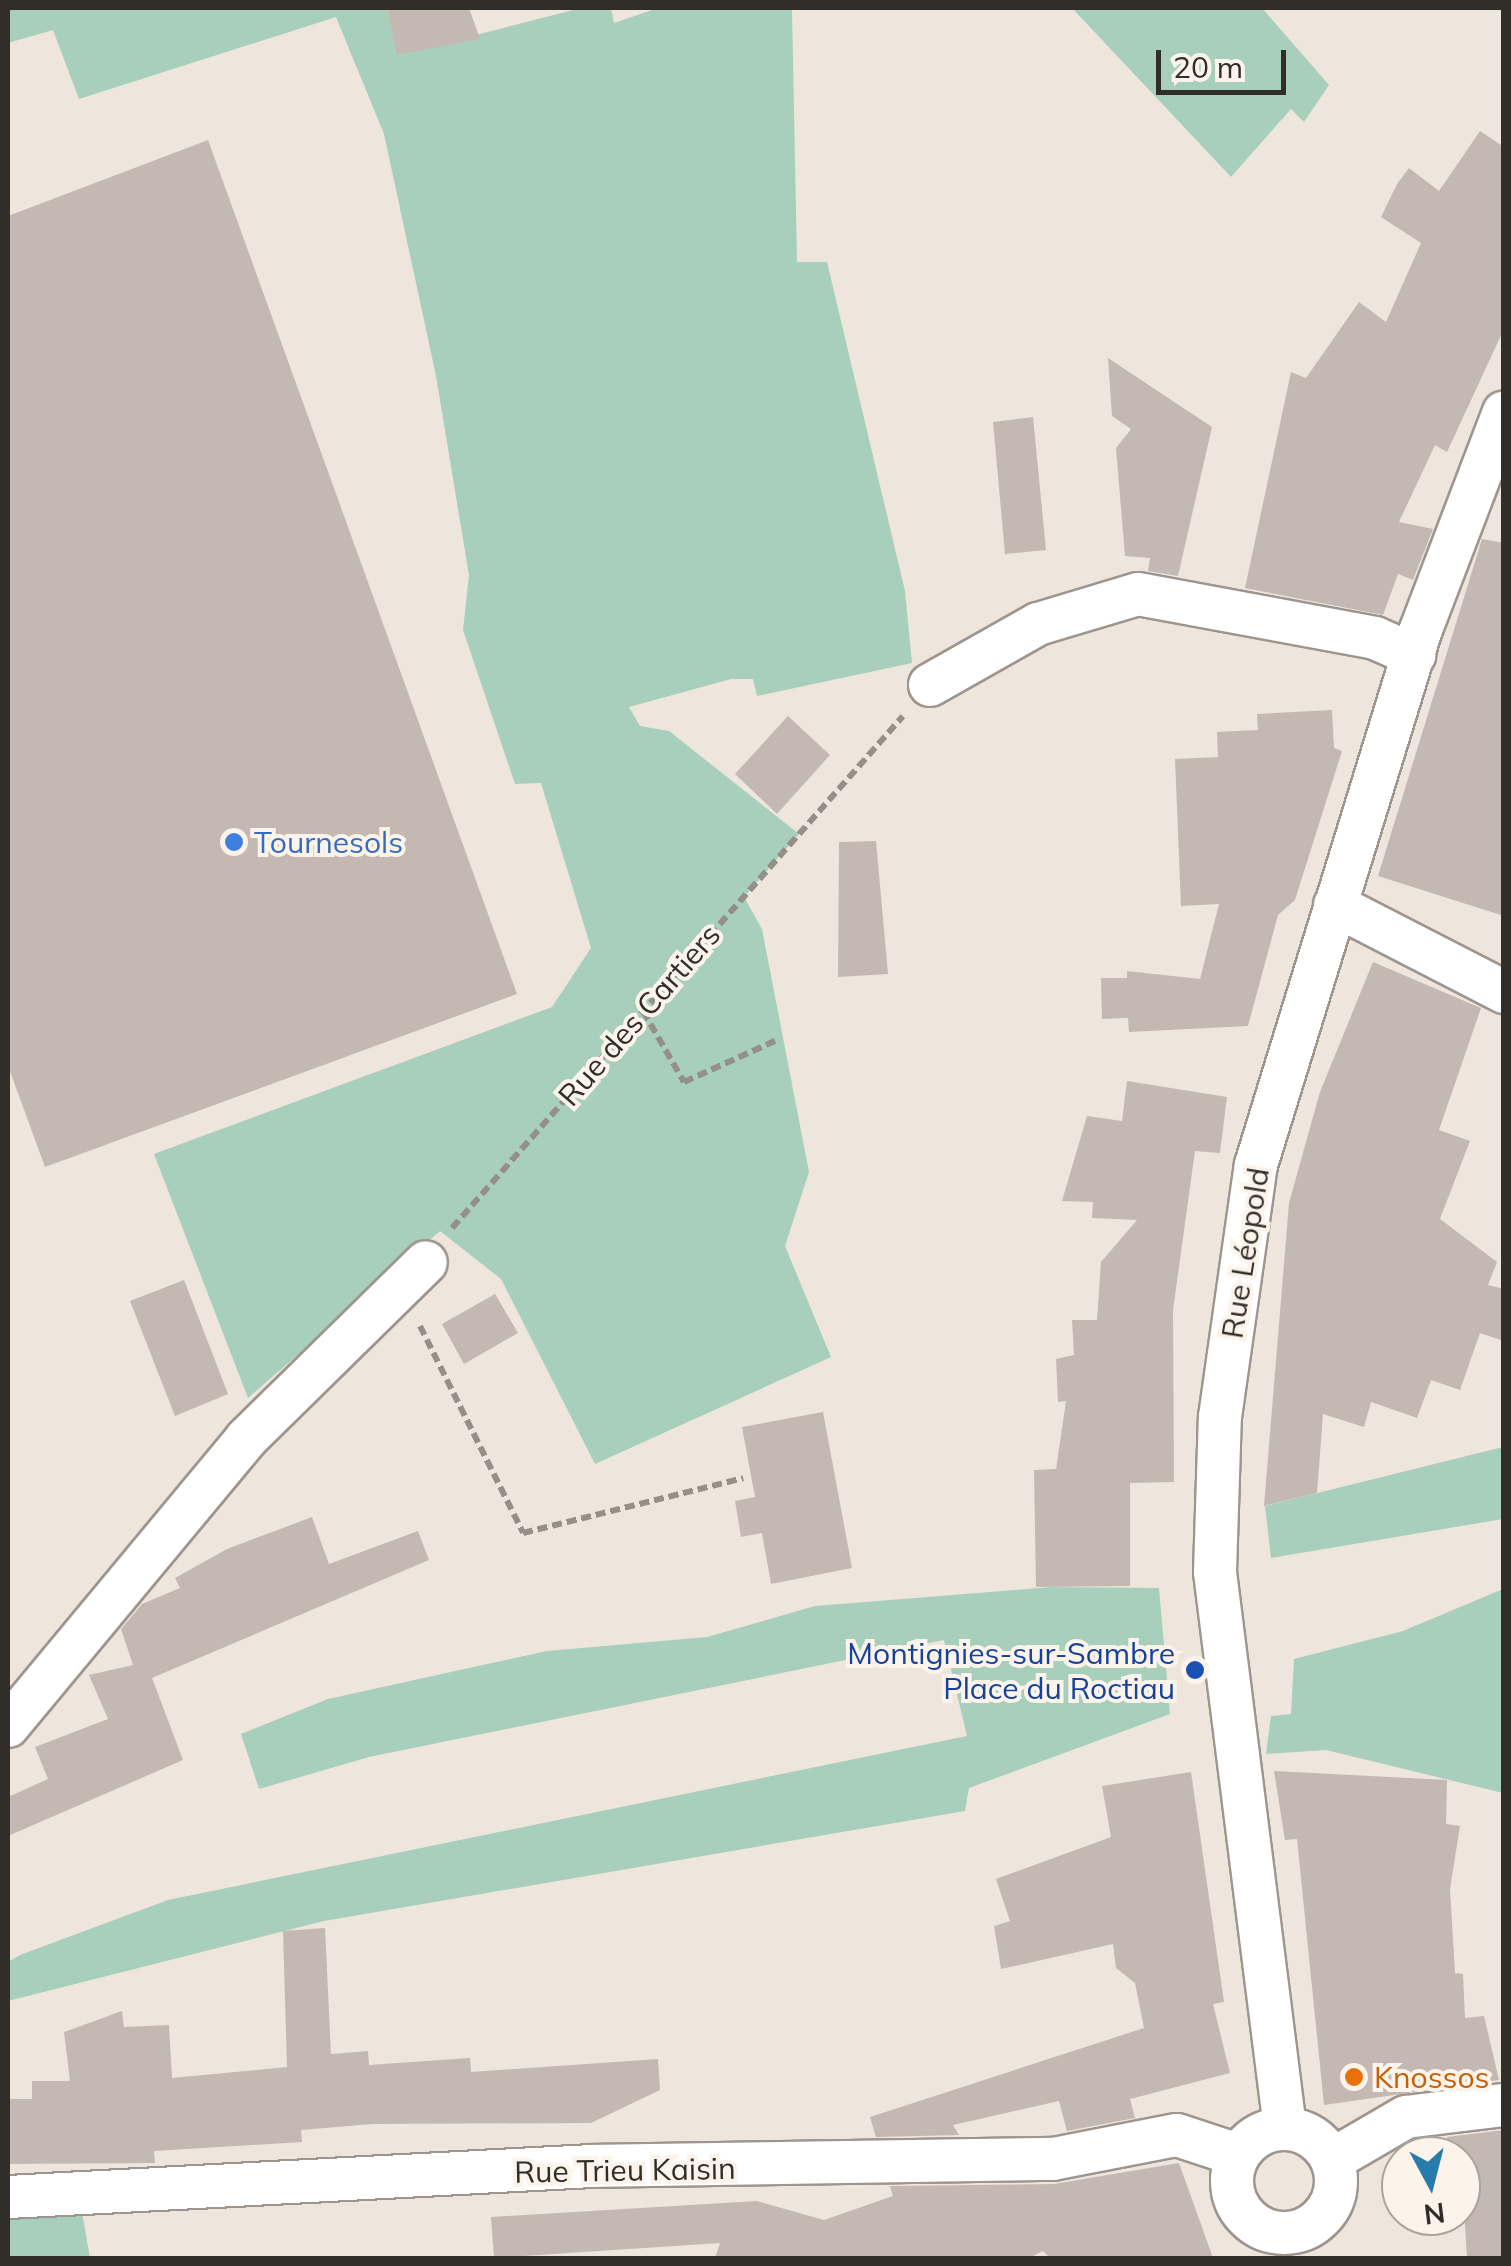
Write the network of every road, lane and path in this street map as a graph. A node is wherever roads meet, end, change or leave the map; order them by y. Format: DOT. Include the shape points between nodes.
graph roads {
  1 [pos="1500,430"];
  2 [pos="1414,655"];
  3 [pos="930,685"];
  4 [pos="1335,905"];
  5 [pos="1504,992"];
  6 [pos="643,1011"];
  7 [pos="775,1041"];
  8 [pos="416,1272"];
  9 [pos="743,1478"];
  10 [pos="8,1726"];
  11 [pos="1504,2104"];
  12 [pos="1286,2128"];
  13 [pos="1238,2156"];
  14 [pos="1332,2160"];
  15 [pos="8,2198"];
  16 [pos="1289,2246"];
  1 -- 2 [label="street, Rue Léopold"];
  2 -- 3 [label="street" via="1375,638 1138,594 1038,624"];
  2 -- 4 [label="street, Rue Léopold"];
  3 -- 6 [label="path, Rue des Cartiers"];
  4 -- 5 [label="street"];
  4 -- 12 [label="street, Rue Léopold" via="1256,1165 1220,1417 1215,1572"];
  6 -- 7 [label="path" via="684,1082"];
  6 -- 8 [label="path, Rue des Cartiers"];
  8 -- 9 [label="path" via="424,1341 523,1533"];
  8 -- 10 [label="street" via="246,1438"];
  11 -- 14 [label="street" via="1406,2116"];
  12 -- 13 [label="street" via="1258,2136"];
  12 -- 14 [label="street" via="1313,2138"];
  13 -- 15 [label="street, Rue Trieu Kaisin" via="1177,2135 1053,2159 592,2166"];
  13 -- 16 [label="street" via="1232,2186 1244,2214"];
  14 -- 16 [label="street" via="1336,2188 1324,2214"];
}
